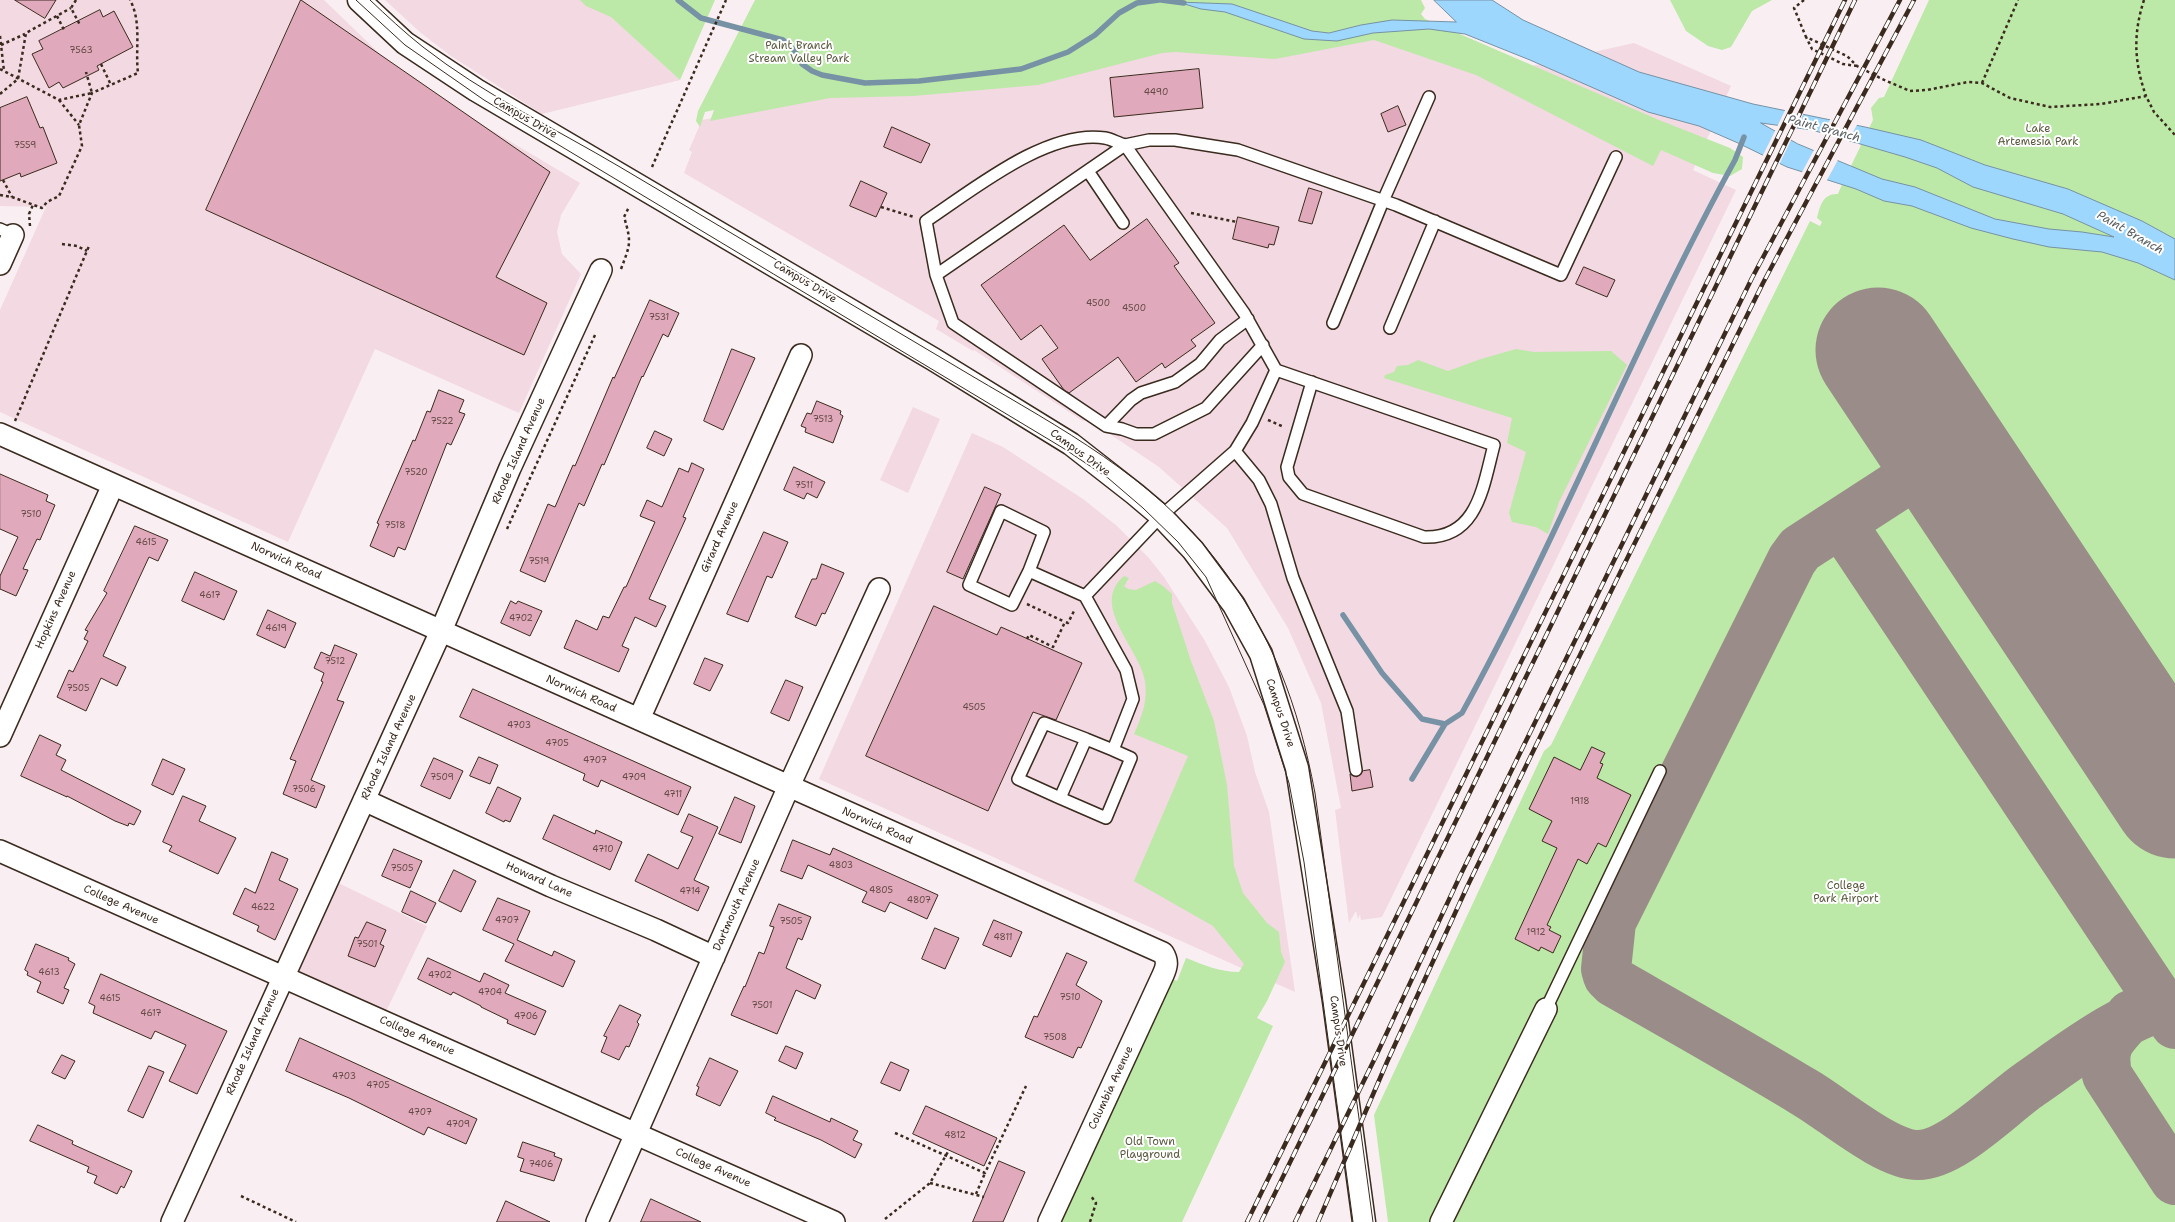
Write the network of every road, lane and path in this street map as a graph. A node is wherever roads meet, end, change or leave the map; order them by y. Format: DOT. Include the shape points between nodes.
graph roads {
  1 [pos="76,0"];
  2 [pos="130,0"];
  3 [pos="359,0"];
  4 [pos="726,0"];
  5 [pos="1804,0"];
  6 [pos="2018,0"];
  7 [pos="2144,0"];
  8 [pos="71,8"];
  9 [pos="57,16"];
  10 [pos="80,25"];
  11 [pos="65,32"];
  12 [pos="26,33"];
  13 [pos="0,36"];
  14 [pos="1806,37"];
  15 [pos="0,45"];
  16 [pos="101,64"];
  17 [pos="1857,66"];
  18 [pos="0,69"];
  19 [pos="4,71"];
  20 [pos="86,72"];
  21 [pos="18,79"];
  22 [pos="1982,83"];
  23 [pos="111,85"];
  24 [pos="92,93"];
  25 [pos="0,94"];
  26 [pos="2146,96"];
  27 [pos="1429,97"];
  28 [pos="59,100"];
  29 [pos="79,125"];
  30 [pos="2175,135"];
  31 [pos="1125,145"];
  32 [pos="1616,158"];
  33 [pos="652,167"];
  34 [pos="1088,171"];
  35 [pos="3,180"];
  36 [pos="0,195"];
  37 [pos="12,197"];
  38 [pos="1383,201"];
  39 [pos="33,205"];
  40 [pos="881,207"];
  41 [pos="629,208"];
  42 [pos="1175,215"];
  43 [pos="926,221"];
  44 [pos="1435,221"];
  45 [pos="1237,222"];
  46 [pos="1123,223"];
  47 [pos="15,231"];
  48 [pos="62,244"];
  49 [pos="89,246"];
  50 [pos="87,251"];
  51 [pos="0,264"];
  52 [pos="611,270"];
  53 [pos="936,275"];
  54 [pos="1248,319"];
  55 [pos="1333,323"];
  56 [pos="598,328"];
  57 [pos="1390,328"];
  58 [pos="1263,345"];
  59 [pos="801,355"];
  60 [pos="1276,370"];
  61 [pos="1312,382"];
  62 [pos="1106,426"];
  63 [pos="7,429"];
  64 [pos="1235,451"];
  65 [pos="113,485"];
  66 [pos="1161,516"];
  67 [pos="507,530"];
  68 [pos="1029,571"];
  69 [pos="879,589"];
  70 [pos="1085,596"];
  71 [pos="1015,599"];
  72 [pos="1065,622"];
  73 [pos="441,631"];
  74 [pos="1027,639"];
  75 [pos="639,719"];
  76 [pos="0,736"];
  77 [pos="1086,739"];
  78 [pos="1113,750"];
  79 [pos="1356,770"];
  80 [pos="1660,771"];
  81 [pos="789,786"];
  82 [pos="1060,798"];
  83 [pos="364,800"];
  84 [pos="0,850"];
  85 [pos="1163,953"];
  86 [pos="714,957"];
  87 [pos="284,975"];
  88 [pos="1546,1009"];
  89 [pos="1026,1086"];
  90 [pos="895,1133"];
  91 [pos="636,1134"];
  92 [pos="949,1150"];
  93 [pos="946,1156"];
  94 [pos="985,1173"];
  95 [pos="930,1183"];
  96 [pos="976,1194"];
  97 [pos="241,1196"];
  98 [pos="1090,1196"];
  99 [pos="984,1197"];
  100 [pos="885,1219"];
  101 [pos="172,1222"];
  102 [pos="296,1222"];
  103 [pos="597,1222"];
  104 [pos="834,1222"];
  105 [pos="1049,1222"];
  106 [pos="1090,1222"];
  107 [pos="1364,1222"];
  108 [pos="1441,1222"];
  1 -- 8 [label="path"];
  2 -- 23 [label="path" via="138,31 138,73"];
  3 -- 66 [label="main road, Campus Drive" via="405,43 476,90 678,207 1071,444"];
  4 -- 33 [label="path"];
  5 -- 14 [label="path" via="1794,11"];
  6 -- 22 [label="path"];
  7 -- 26 [label="path" via="2137,20 2135,54"];
  8 -- 9 [label="path"];
  8 -- 10 [label="path"];
  9 -- 11 [label="path"];
  9 -- 12 [label="path"];
  12 -- 15 [label="path"];
  12 -- 21 [label="path"];
  13 -- 15 [label="path"];
  14 -- 17 [label="path" via="1846,56"];
  14 -- 17 [label="path" via="1812,49 1843,64"];
  15 -- 19 [label="path"];
  16 -- 23 [label="path"];
  17 -- 22 [label="path" via="1910,91 1968,82"];
  18 -- 19 [label="path"];
  19 -- 21 [label="path"];
  20 -- 24 [label="path"];
  21 -- 25 [label="path"];
  21 -- 28 [label="path"];
  22 -- 26 [label="path" via="2010,98 2050,107 2101,104"];
  23 -- 24 [label="path"];
  24 -- 28 [label="path"];
  24 -- 29 [label="path"];
  26 -- 30 [label="path" via="2154,112"];
  27 -- 38 [label="lane"];
  28 -- 29 [label="path"];
  29 -- 39 [label="path" via="82,146 59,196 47,202 42,208"];
  31 -- 34 [label="lane"];
  31 -- 38 [label="lane" via="1149,140 1175,140 1221,146"];
  31 -- 42 [label="lane"];
  31 -- 43 [label="lane" via="1106,138 1069,139 1048,146 1025,156"];
  32 -- 44 [label="lane" via="1561,274"];
  34 -- 46 [label="lane"];
  34 -- 53 [label="lane"];
  35 -- 37 [label="path"];
  36 -- 37 [label="path"];
  37 -- 39 [label="path"];
  38 -- 44 [label="lane"];
  38 -- 55 [label="lane"];
  39 -- 47 [label="path"];
  40 -- 43 [label="path"];
  41 -- 52 [label="path" via="624,217 630,247"];
  42 -- 45 [label="path" via="1194,213"];
  42 -- 54 [label="lane"];
  43 -- 53 [label="lane"];
  44 -- 57 [label="lane"];
  47 -- 51 [label="street"];
  48 -- 50 [label="path"];
  49 -- 50 [label="path"];
  50 -- 63 [label="path"];
  52 -- 73 [label="street, Rhode Island Avenue" via="510,468"];
  53 -- 62 [label="lane" via="953,323"];
  54 -- 58 [label="lane"];
  54 -- 62 [label="lane" via="1220,340 1200,364 1175,382 1141,393"];
  56 -- 67 [label="path"];
  58 -- 60 [label="lane"];
  58 -- 62 [label="lane" via="1206,408 1154,434 1136,434"];
  59 -- 75 [label="street, Girard Avenue"];
  60 -- 61 [label="lane"];
  60 -- 64 [label="lane" via="1252,423"];
  61 -- 61 [label="lane" via="1494,445 1478,503 1469,518 1449,534 1437,538 1424,537 1303,494 1289,477 1287,467"];
  63 -- 65 [label="street, Norwich Road"];
  64 -- 66 [label="lane"];
  64 -- 79 [label="lane" via="1259,480 1271,504 1293,578 1347,711"];
  65 -- 73 [label="street, Norwich Road"];
  65 -- 76 [label="street, Hopkins Avenue"];
  66 -- 70 [label="lane"];
  66 -- 107 [label="main road, Campus Drive" via="1193,550 1234,605 1261,654 1297,768 1334,1001"];
  68 -- 70 [label="lane"];
  68 -- 71 [label="lane"];
  68 -- 71 [label="lane" via="1044,532 1001,511 969,585 1012,605"];
  69 -- 81 [label="street, Dartmouth Avenue"];
  70 -- 72 [label="path" via="1068,623"];
  70 -- 78 [label="lane" via="1126,670 1133,699"];
  71 -- 72 [label="path"];
  72 -- 74 [label="path" via="1053,647 1029,635"];
  73 -- 75 [label="street, Norwich Road"];
  73 -- 83 [label="street, Rhode Island Avenue"];
  75 -- 81 [label="street, Norwich Road"];
  77 -- 78 [label="lane"];
  77 -- 82 [label="lane"];
  77 -- 82 [label="lane" via="1044,723 1018,779"];
  78 -- 82 [label="lane" via="1132,758 1106,818"];
  80 -- 88 [label="lane"];
  81 -- 85 [label="street, Norwich Road"];
  81 -- 86 [label="street, Dartmouth Avenue"];
  83 -- 86 [label="street, Howard Lane"];
  83 -- 87 [label="street, Rhode Island Avenue"];
  84 -- 87 [label="street, College Avenue"];
  85 -- 105 [label="street, Columbia Avenue" via="1167,966"];
  86 -- 91 [label="street, Dartmouth Avenue"];
  87 -- 91 [label="street, College Avenue"];
  87 -- 101 [label="street, Rhode Island Avenue"];
  88 -- 108 [label="street"];
  89 -- 94 [label="path"];
  90 -- 93 [label="path"];
  91 -- 103 [label="street, Dartmouth Avenue"];
  91 -- 104 [label="street, College Avenue"];
  92 -- 93 [label="path"];
  93 -- 94 [label="path"];
  93 -- 95 [label="path"];
  94 -- 96 [label="path"];
  95 -- 96 [label="path"];
  95 -- 100 [label="path"];
  96 -- 99 [label="path"];
  97 -- 102 [label="path"];
  98 -- 106 [label="path" via="1096,1203"];
}
